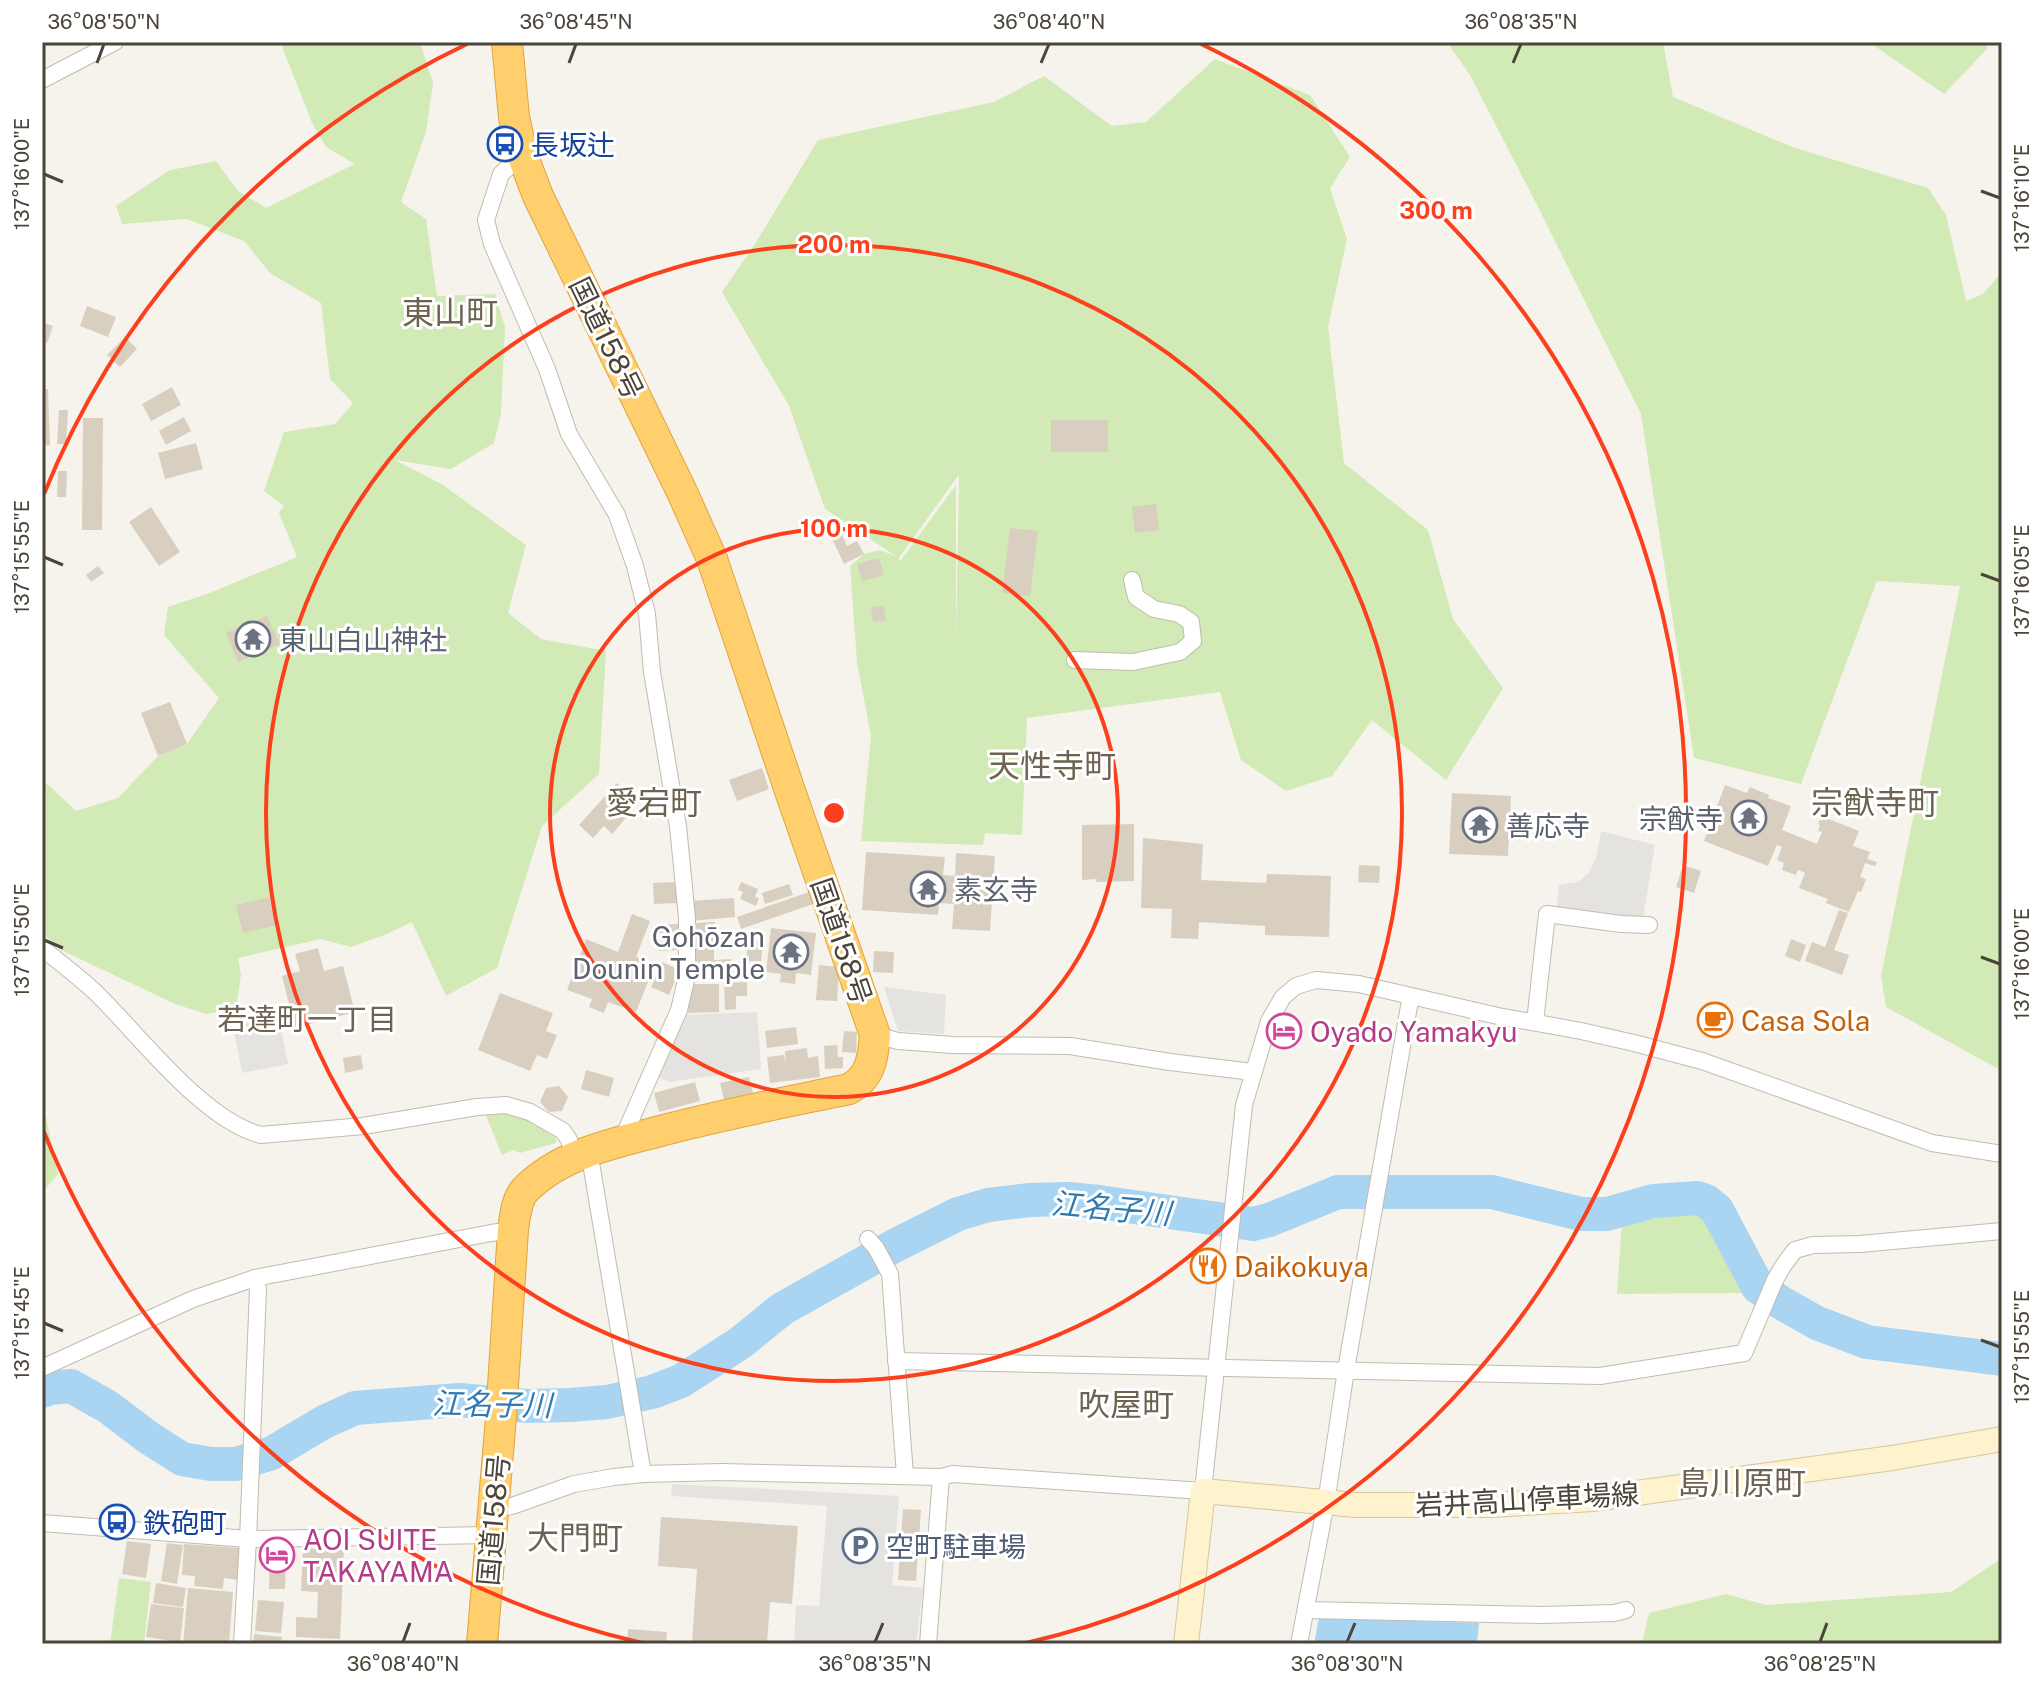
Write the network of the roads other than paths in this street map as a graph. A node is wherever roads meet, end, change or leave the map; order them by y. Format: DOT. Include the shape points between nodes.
graph roads {
  1 [pos="115,42"];
  2 [pos="507,42"];
  3 [pos="42,80"];
  4 [pos="522,154"];
  5 [pos="1132,580"];
  6 [pos="1075,660"];
  7 [pos="1649,925"];
  8 [pos="42,948"];
  9 [pos="1412,997"];
  10 [pos="1535,1022"];
  11 [pos="875,1035"];
  12 [pos="1253,1072"];
  13 [pos="621,1142"];
  14 [pos="581,1154"];
  15 [pos="2002,1154"];
  16 [pos="513,1230"];
  17 [pos="2002,1231"];
  18 [pos="872,1243"];
  19 [pos="255,1278"];
  20 [pos="896,1361"];
  21 [pos="42,1368"];
  22 [pos="1216,1368"];
  23 [pos="1346,1370"];
  24 [pos="2002,1439"];
  25 [pos="643,1474"];
  26 [pos="905,1475"];
  27 [pos="941,1477"];
  28 [pos="1203,1491"];
  29 [pos="1326,1503"];
  30 [pos="42,1523"];
  31 [pos="492,1523"];
  32 [pos="248,1539"];
  33 [pos="1307,1610"];
  34 [pos="1626,1610"];
  35 [pos="242,1644"];
  36 [pos="482,1644"];
  37 [pos="928,1644"];
  38 [pos="1186,1644"];
  39 [pos="1299,1644"];
  1 -- 3 [label="street"];
  2 -- 4 [label="highway, 国道158号"];
  4 -- 11 [label="highway, 国道158号" via="712,559"];
  4 -- 13 [label="street" via="501,174 486,220 569,434 617,515 635,566 647,614 687,918 687,976 679,1010"];
  5 -- 6 [label="street" via="1136,597 1191,622 1193,641 1180,652 1133,662"];
  7 -- 10 [label="street" via="1547,914"];
  8 -- 14 [label="street" via="94,991 185,1085 249,1132 363,1126 506,1105 563,1131"];
  9 -- 10 [label="street"];
  9 -- 12 [label="street" via="1359,984 1316,980 1296,986 1269,1021"];
  9 -- 23 [label="street"];
  10 -- 15 [label="street" via="1702,1061 1932,1143"];
  11 -- 12 [label="street" via="953,1045 1070,1046"];
  11 -- 13 [label="highway, 国道158号" via="867,1074 849,1089"];
  12 -- 22 [label="street" via="1244,1105"];
  13 -- 14 [label="highway, 国道158号"];
  14 -- 16 [label="highway, 国道158号" via="523,1192"];
  14 -- 25 [label="street"];
  16 -- 19 [label="street"];
  16 -- 31 [label="highway, 国道158号"];
  17 -- 23 [label="street" via="1795,1250 1775,1280 1744,1353 1600,1376"];
  18 -- 20 [label="street" via="890,1274"];
  19 -- 21 [label="street" via="193,1299"];
  19 -- 32 [label="street"];
  20 -- 22 [label="street"];
  20 -- 26 [label="street"];
  22 -- 23 [label="street"];
  22 -- 28 [label="street"];
  23 -- 29 [label="street"];
  24 -- 29 [label="main road, 岩井高山停車場線" via="1593,1499 1438,1506"];
  25 -- 26 [label="street"];
  25 -- 31 [label="street" via="574,1484 512,1506"];
  26 -- 27 [label="street"];
  27 -- 28 [label="street"];
  27 -- 37 [label="street"];
  28 -- 29 [label="main road, 岩井高山停車場線"];
  28 -- 38 [label="main road"];
  29 -- 33 [label="street"];
  30 -- 32 [label="street"];
  31 -- 32 [label="street"];
  31 -- 36 [label="highway, 国道158号"];
  32 -- 35 [label="street"];
  33 -- 34 [label="street" via="1543,1615"];
  33 -- 39 [label="street"];
}
